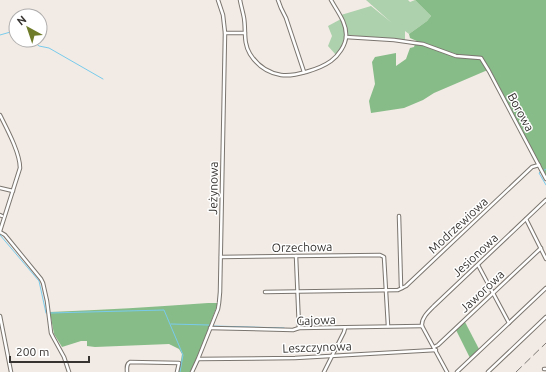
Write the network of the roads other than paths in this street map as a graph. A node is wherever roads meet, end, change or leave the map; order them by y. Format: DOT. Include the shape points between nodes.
graph roads {
  1 [pos="218,0"];
  2 [pos="240,0"];
  3 [pos="278,0"];
  4 [pos="331,0"];
  5 [pos="245,33"];
  6 [pos="225,34"];
  7 [pos="346,37"];
  8 [pos="304,72"];
  9 [pos="0,115"];
  10 [pos="539,165"];
  11 [pos="546,179"];
  12 [pos="0,188"];
  13 [pos="13,191"];
  14 [pos="546,200"];
  15 [pos="399,216"];
  16 [pos="526,219"];
  17 [pos="0,232"];
  18 [pos="541,248"];
  19 [pos="296,256"];
  20 [pos="222,257"];
  21 [pos="546,259"];
  22 [pos="478,265"];
  23 [pos="402,288"];
  24 [pos="546,288"];
  25 [pos="386,290"];
  26 [pos="265,292"];
  27 [pos="298,292"];
  28 [pos="494,293"];
  29 [pos="0,316"];
  30 [pos="546,317"];
  31 [pos="509,323"];
  32 [pos="388,326"];
  33 [pos="422,326"];
  34 [pos="210,328"];
  35 [pos="299,328"];
  36 [pos="345,328"];
  37 [pos="434,347"];
  38 [pos="436,350"];
  39 [pos="332,356"];
  40 [pos="198,359"];
  41 [pos="11,372"];
  42 [pos="68,372"];
  43 [pos="127,372"];
  44 [pos="177,372"];
  45 [pos="192,372"];
  46 [pos="324,372"];
  47 [pos="447,372"];
  48 [pos="457,372"];
  49 [pos="488,372"];
  1 -- 6 [label="street, Jeżynowa"];
  2 -- 5 [label="street"];
  3 -- 8 [label="street"];
  4 -- 7 [label="street" via="344,22"];
  5 -- 6 [label="street"];
  5 -- 8 [label="street" via="248,50 259,65 283,75"];
  6 -- 20 [label="street, Jeżynowa"];
  7 -- 8 [label="street" via="341,50 327,64"];
  7 -- 10 [label="street, Borowa" via="415,42 456,56 481,58"];
  9 -- 13 [label="street" via="20,164"];
  10 -- 11 [label="street, Borowa"];
  10 -- 23 [label="street, Modrzewiowa" via="532,167"];
  12 -- 13 [label="street"];
  13 -- 17 [label="street"];
  14 -- 16 [label="street, Jesionowa"];
  15 -- 23 [label="street"];
  16 -- 18 [label="street"];
  16 -- 22 [label="street, Jesionowa"];
  17 -- 42 [label="street" via="43,283 51,333 64,357"];
  18 -- 21 [label="street"];
  18 -- 28 [label="street, Jaworowa"];
  19 -- 20 [label="street, Orzechowa"];
  19 -- 25 [label="street, Orzechowa" via="380,255 384,257"];
  19 -- 27 [label="street"];
  20 -- 34 [label="street, Jeżynowa" via="219,303"];
  22 -- 28 [label="street"];
  22 -- 33 [label="street, Jesionowa" via="423,318"];
  23 -- 25 [label="street"];
  24 -- 31 [label="street"];
  25 -- 27 [label="street"];
  25 -- 32 [label="street"];
  26 -- 27 [label="street"];
  27 -- 35 [label="street"];
  28 -- 31 [label="street"];
  28 -- 37 [label="street, Jaworowa"];
  29 -- 41 [label="street"];
  30 -- 49 [label="street"];
  31 -- 48 [label="street"];
  32 -- 33 [label="street, Gajowa"];
  32 -- 36 [label="street, Gajowa"];
  33 -- 37 [label="street"];
  34 -- 35 [label="street, Gajowa"];
  34 -- 40 [label="street, Jeżynowa"];
  35 -- 36 [label="street, Gajowa"];
  36 -- 39 [label="street"];
  37 -- 38 [label="street"];
  38 -- 39 [label="street, Leszczynowa"];
  38 -- 47 [label="street"];
  39 -- 40 [label="street, Leszczynowa"];
  39 -- 46 [label="street"];
  40 -- 45 [label="street, Jeżynowa"];
  43 -- 44 [label="street" via="127,365 130,362 179,363"];
}
